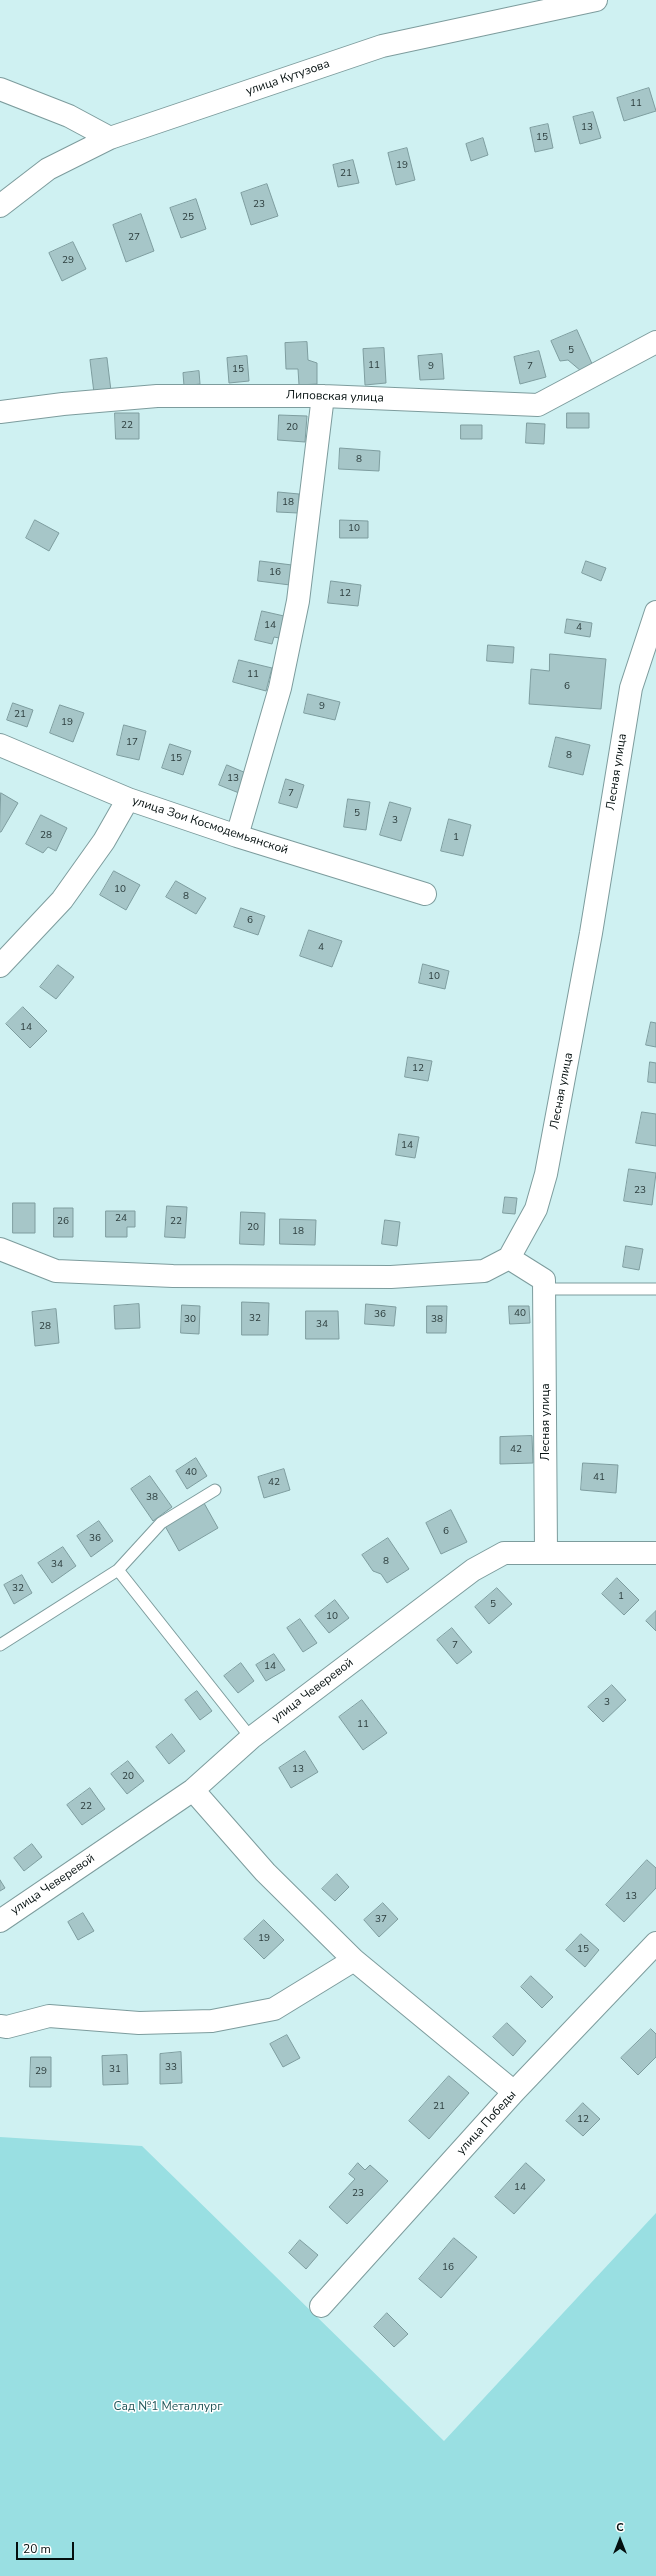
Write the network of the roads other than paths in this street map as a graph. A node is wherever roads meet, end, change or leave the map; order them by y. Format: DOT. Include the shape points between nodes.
graph roads {
  1 [pos="596,0"];
  2 [pos="0,89"];
  3 [pos="110,138"];
  4 [pos="0,206"];
  5 [pos="656,342"];
  6 [pos="323,396"];
  7 [pos="0,412"];
  8 [pos="656,612"];
  9 [pos="0,745"];
  10 [pos="128,799"];
  11 [pos="237,836"];
  12 [pos="425,894"];
  13 [pos="0,966"];
  14 [pos="0,1249"];
  15 [pos="509,1258"];
  16 [pos="544,1289"];
  17 [pos="656,1289"];
  18 [pos="215,1490"];
  19 [pos="546,1552"];
  20 [pos="656,1553"];
  21 [pos="118,1570"];
  22 [pos="0,1645"];
  23 [pos="251,1738"];
  24 [pos="192,1790"];
  25 [pos="0,1921"];
  26 [pos="656,1943"];
  27 [pos="354,1960"];
  28 [pos="0,2026"];
  29 [pos="514,2092"];
  30 [pos="321,2306"];
  1 -- 3 [label="street, улица Кутузова" via="382,46"];
  2 -- 3 [label="street" via="70,116"];
  3 -- 4 [label="street, улица Кутузова" via="48,169"];
  5 -- 6 [label="street, Липовская улица" via="538,405"];
  6 -- 7 [label="street, Липовская улица" via="157,396"];
  6 -- 11 [label="street" via="298,601 280,688"];
  8 -- 15 [label="street, Лесная улица" via="631,688 591,932 546,1174 536,1209"];
  9 -- 10 [label="street, улица Зои Космодемьянской"];
  10 -- 11 [label="street, улица Зои Космодемьянской"];
  10 -- 13 [label="street" via="104,841 62,900"];
  11 -- 12 [label="street, улица Зои Космодемьянской"];
  14 -- 15 [label="street" via="56,1271 173,1276 391,1277 484,1271"];
  15 -- 16 [label="street" via="544,1280"];
  16 -- 17 [label="lane"];
  16 -- 19 [label="street, Лесная улица"];
  18 -- 21 [label="lane" via="161,1523"];
  19 -- 20 [label="street, улица Чеверевой"];
  19 -- 23 [label="street, улица Чеверевой" via="504,1553 473,1570"];
  21 -- 22 [label="lane"];
  21 -- 23 [label="lane"];
  23 -- 24 [label="street, улица Чеверевой"];
  24 -- 25 [label="street, улица Чеверевой"];
  24 -- 27 [label="street" via="265,1872"];
  26 -- 29 [label="street, улица Победы"];
  27 -- 28 [label="street" via="274,2008 212,2022 139,2023 50,2016 7,2027"];
  27 -- 29 [label="street"];
  29 -- 30 [label="street, улица Победы"];
}
